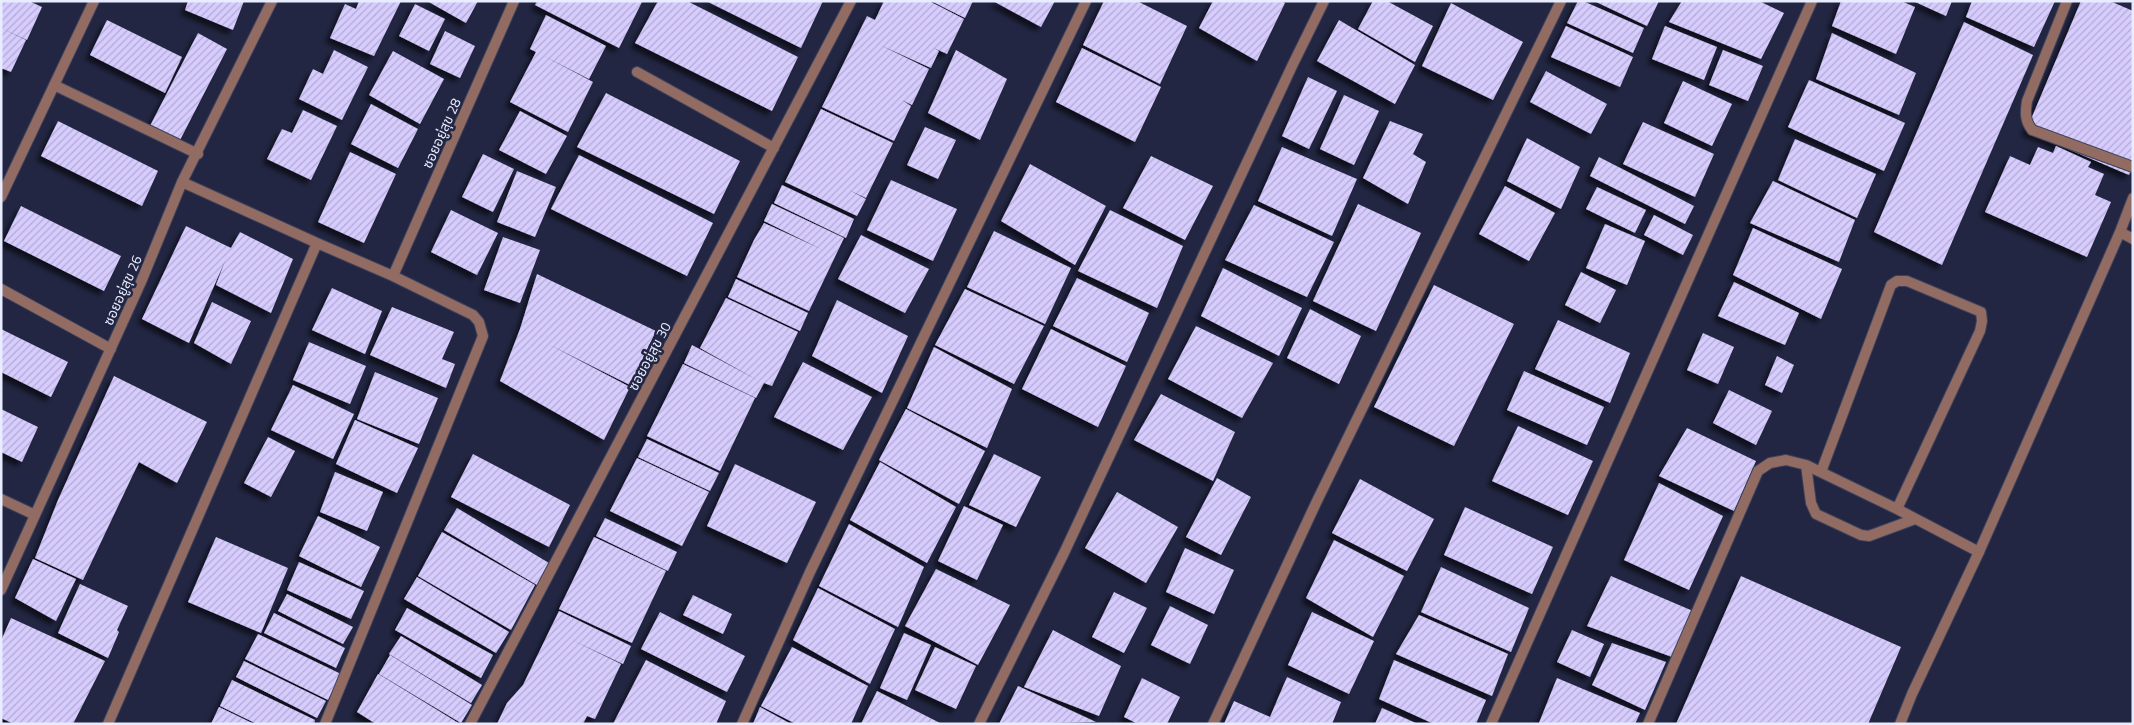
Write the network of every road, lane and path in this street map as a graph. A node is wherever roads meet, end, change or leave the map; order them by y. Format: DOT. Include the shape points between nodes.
graph roads {
  1 [pos="94,1"];
  2 [pos="272,1"];
  3 [pos="514,1"];
  4 [pos="851,1"];
  5 [pos="1086,1"];
  6 [pos="1324,1"];
  7 [pos="1561,1"];
  8 [pos="1812,1"];
  9 [pos="2067,1"];
  10 [pos="637,72"];
  11 [pos="54,85"];
  12 [pos="774,148"];
  13 [pos="198,154"];
  14 [pos="2133,167"];
  15 [pos="182,182"];
  16 [pos="1,197"];
  17 [pos="2133,198"];
  18 [pos="2120,232"];
  19 [pos="2133,239"];
  20 [pos="317,243"];
  21 [pos="393,276"];
  22 [pos="1,289"];
  23 [pos="112,349"];
  24 [pos="1806,465"];
  25 [pos="1821,472"];
  26 [pos="1,498"];
  27 [pos="1897,510"];
  28 [pos="35,515"];
  29 [pos="1915,519"];
  30 [pos="1979,552"];
  31 [pos="1,590"];
  32 [pos="108,724"];
  33 [pos="325,724"];
  34 [pos="470,724"];
  35 [pos="742,724"];
  36 [pos="979,724"];
  37 [pos="1213,724"];
  38 [pos="1491,724"];
  39 [pos="1648,724"];
  40 [pos="1900,724"];
  1 -- 11 [label="street"];
  2 -- 13 [label="street, ซอยอยู่สุข 26"];
  3 -- 21 [label="street, ซอยอยู่สุข 28"];
  4 -- 12 [label="street, ซอยอยู่สุข 30"];
  5 -- 35 [label="street" via="810,572"];
  6 -- 36 [label="street" via="1064,553"];
  7 -- 37 [label="street" via="1325,485"];
  8 -- 38 [label="street"];
  9 -- 14 [label="street" via="2027,101 2027,124 2032,130"];
  10 -- 12 [label="street"];
  11 -- 13 [label="street"];
  11 -- 16 [label="street"];
  12 -- 34 [label="street, ซอยอยู่สุข 30"];
  13 -- 15 [label="street, ซอยอยู่สุข 26"];
  15 -- 20 [label="street"];
  15 -- 23 [label="street, ซอยอยู่สุข 26"];
  17 -- 18 [label="street"];
  18 -- 19 [label="street"];
  18 -- 30 [label="street"];
  20 -- 21 [label="street"];
  20 -- 32 [label="street"];
  21 -- 33 [label="street" via="472,315 479,322 483,336"];
  22 -- 23 [label="street"];
  23 -- 28 [label="street, ซอยอยู่สุข 26"];
  24 -- 25 [label="street"];
  24 -- 29 [label="street" via="1811,503 1816,514 1869,536"];
  24 -- 39 [label="street" via="1786,460 1770,463 1758,471"];
  25 -- 27 [label="street"];
  25 -- 27 [label="street" via="1891,285 1907,281 1981,312 1980,331"];
  26 -- 28 [label="street"];
  27 -- 29 [label="street"];
  28 -- 31 [label="street, ซอยอยู่สุข 26"];
  29 -- 30 [label="street"];
  30 -- 40 [label="street"];
}
